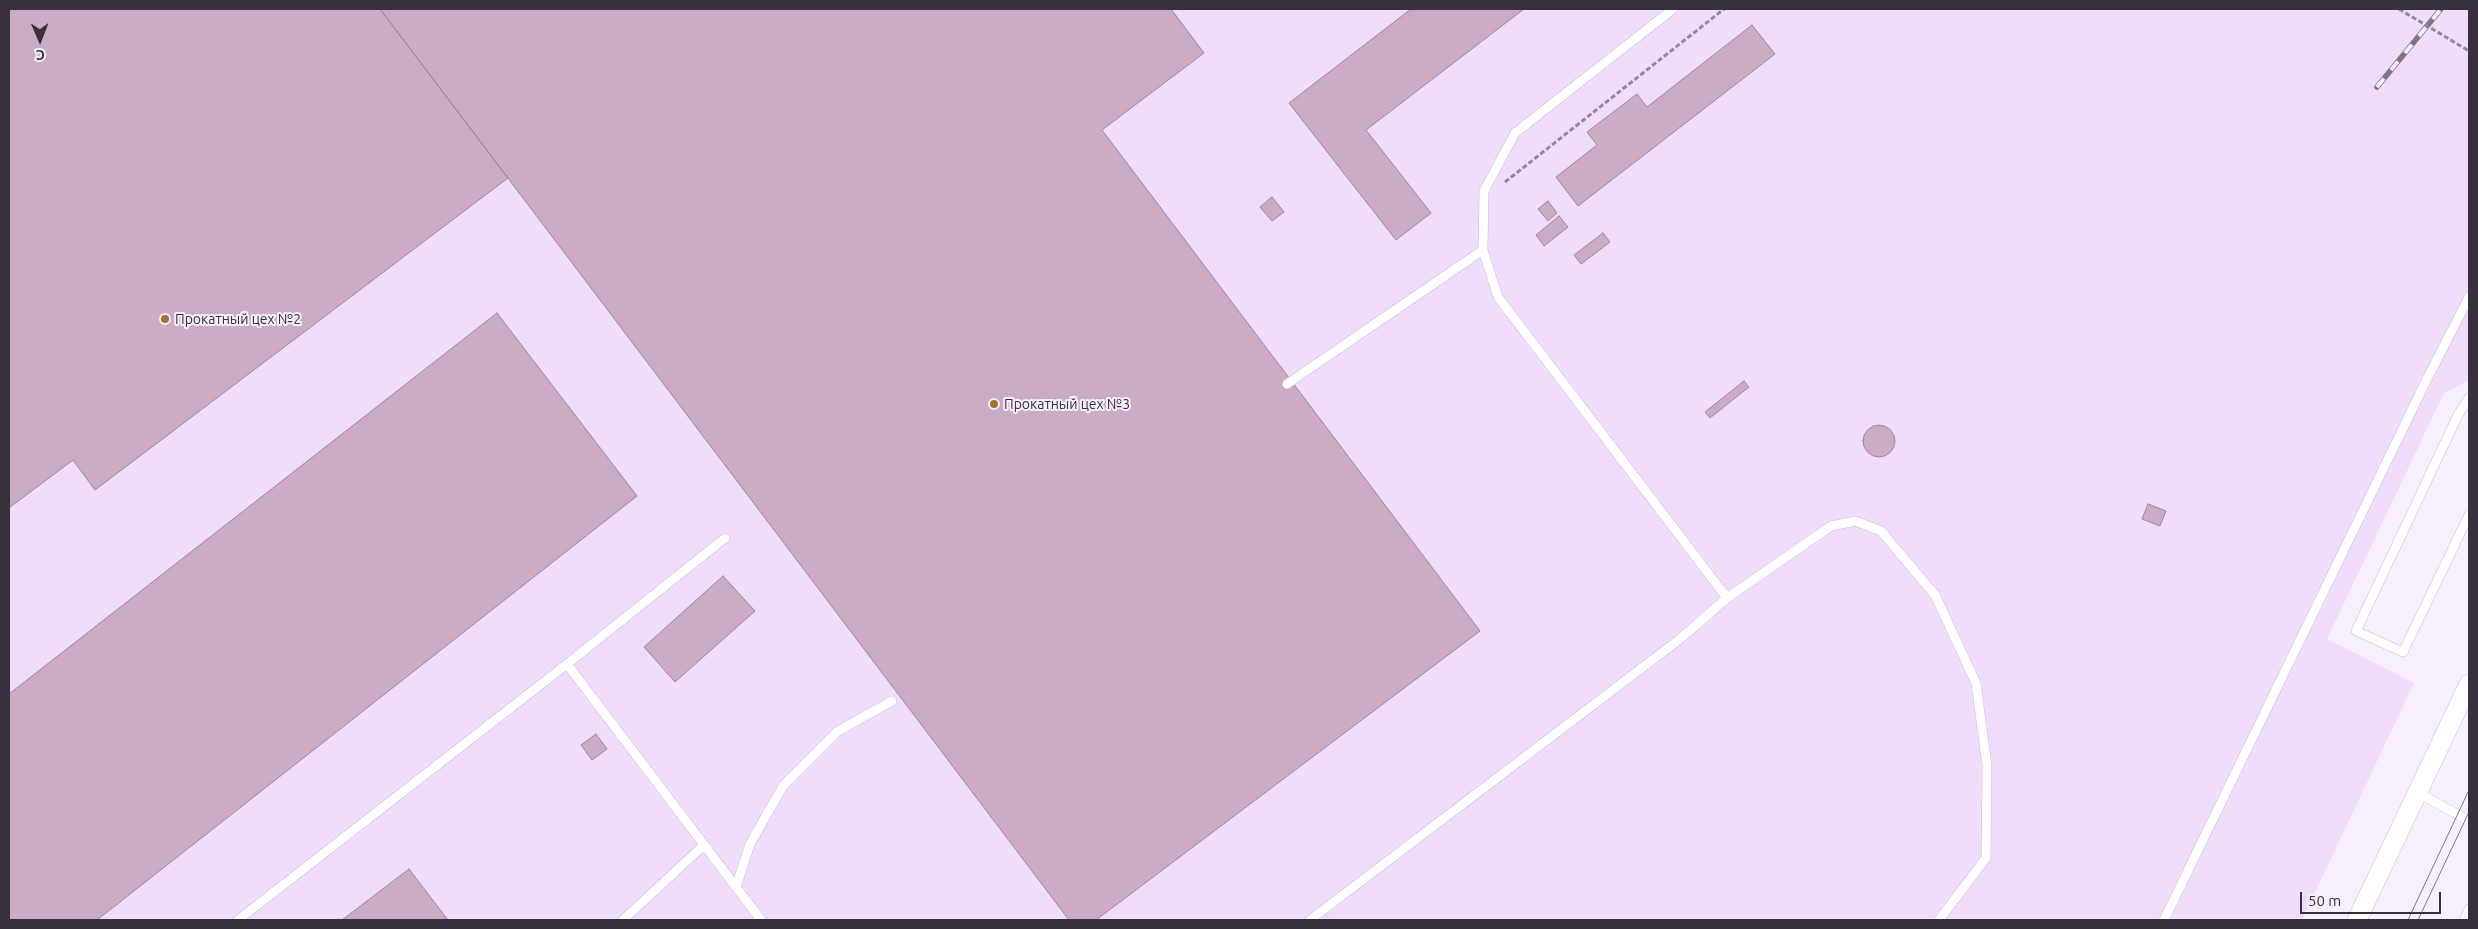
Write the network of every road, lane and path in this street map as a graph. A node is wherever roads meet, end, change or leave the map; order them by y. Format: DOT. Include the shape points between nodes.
graph roads {
  1 [pos="1673,9"];
  2 [pos="1724,9"];
  3 [pos="2400,9"];
  4 [pos="2469,51"];
  5 [pos="1484,198"];
  6 [pos="1483,250"];
  7 [pos="2469,297"];
  8 [pos="1287,384"];
  9 [pos="2469,398"];
  10 [pos="2469,515"];
  11 [pos="725,538"];
  12 [pos="1727,598"];
  13 [pos="567,664"];
  14 [pos="2469,684"];
  15 [pos="892,701"];
  16 [pos="2417,792"];
  17 [pos="2469,821"];
  18 [pos="704,845"];
  19 [pos="736,887"];
  20 [pos="2469,909"];
  21 [pos="238,920"];
  22 [pos="623,920"];
  23 [pos="761,920"];
  24 [pos="1310,920"];
  25 [pos="1939,920"];
  26 [pos="2164,920"];
  27 [pos="2357,920"];
  28 [pos="2464,920"];
  1 -- 5 [label="lane" via="1515,133 1484,191"];
  2 -- 5 [label="path"];
  3 -- 4 [label="path, bridge"];
  5 -- 6 [label="lane"];
  6 -- 8 [label="lane"];
  6 -- 12 [label="lane" via="1498,298"];
  7 -- 26 [label="lane"];
  9 -- 10 [label="lane" via="2458,414 2356,631 2403,652"];
  11 -- 13 [label="lane"];
  12 -- 24 [label="lane" via="1680,639"];
  12 -- 25 [label="lane" via="1831,526 1855,521 1881,530 1935,595 1976,683 1987,766 1986,858"];
  13 -- 18 [label="lane"];
  13 -- 21 [label="lane"];
  14 -- 16 [label="street"];
  15 -- 19 [label="lane" via="838,731 783,786 750,844"];
  16 -- 17 [label="lane"];
  16 -- 27 [label="street"];
  18 -- 19 [label="lane"];
  18 -- 22 [label="lane"];
  19 -- 23 [label="lane"];
  20 -- 28 [label="lane"];
}
